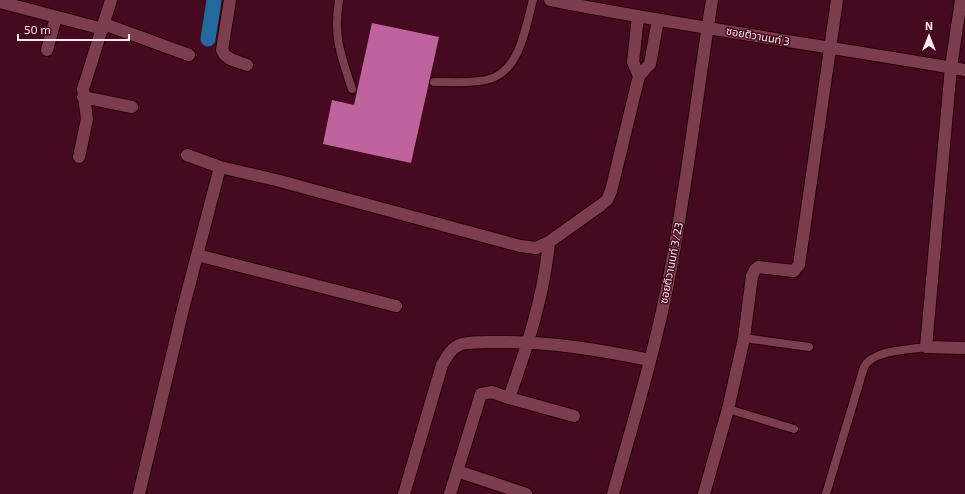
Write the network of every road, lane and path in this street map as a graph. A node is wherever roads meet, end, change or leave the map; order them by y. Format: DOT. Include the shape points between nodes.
graph roads {
  1 [pos="111,0"];
  2 [pos="230,0"];
  3 [pos="339,0"];
  4 [pos="533,0"];
  5 [pos="550,0"];
  6 [pos="712,0"];
  7 [pos="837,0"];
  8 [pos="961,0"];
  9 [pos="0,2"];
  10 [pos="56,17"];
  11 [pos="638,17"];
  12 [pos="658,20"];
  13 [pos="103,27"];
  14 [pos="707,27"];
  15 [pos="830,49"];
  16 [pos="47,50"];
  17 [pos="189,56"];
  18 [pos="246,64"];
  19 [pos="951,68"];
  20 [pos="965,70"];
  21 [pos="639,76"];
  22 [pos="434,82"];
  23 [pos="352,89"];
  24 [pos="83,97"];
  25 [pos="132,107"];
  26 [pos="187,155"];
  27 [pos="79,157"];
  28 [pos="220,167"];
  29 [pos="549,242"];
  30 [pos="197,255"];
  31 [pos="396,306"];
  32 [pos="744,338"];
  33 [pos="528,342"];
  34 [pos="809,346"];
  35 [pos="926,346"];
  36 [pos="965,348"];
  37 [pos="650,360"];
  38 [pos="509,398"];
  39 [pos="728,409"];
  40 [pos="574,416"];
  41 [pos="794,429"];
  42 [pos="456,471"];
  43 [pos="139,494"];
  44 [pos="404,494"];
  45 [pos="450,494"];
  46 [pos="526,494"];
  47 [pos="613,494"];
  48 [pos="704,494"];
  49 [pos="826,494"];
  1 -- 13 [label="street"];
  2 -- 18 [label="street" via="222,50 228,59"];
  3 -- 23 [label="lane" via="336,33"];
  4 -- 22 [label="lane" via="524,37 506,71 494,78 482,80"];
  5 -- 11 [label="street, ซอยติวานนท์ 3"];
  6 -- 14 [label="street, ซอยติวานนท์ 3/23"];
  7 -- 15 [label="street"];
  8 -- 19 [label="street"];
  9 -- 10 [label="street"];
  10 -- 13 [label="street"];
  10 -- 16 [label="street"];
  11 -- 12 [label="street, ซอยติวานนท์ 3"];
  11 -- 21 [label="street" via="632,62"];
  12 -- 14 [label="street, ซอยติวานนท์ 3"];
  12 -- 21 [label="street" via="650,64"];
  13 -- 17 [label="street"];
  13 -- 24 [label="street" via="84,84"];
  14 -- 15 [label="street, ซอยติวานนท์ 3"];
  14 -- 37 [label="street, ซอยติวานนท์ 3/23" via="680,214 669,278"];
  15 -- 19 [label="street, ซอยติวานนท์ 3"];
  15 -- 32 [label="street" via="798,265 794,271 758,267 754,270"];
  19 -- 20 [label="street, ซอยติวานนท์ 3"];
  19 -- 35 [label="street"];
  21 -- 29 [label="street" via="607,200"];
  24 -- 25 [label="street"];
  24 -- 27 [label="street" via="86,126"];
  26 -- 28 [label="street"];
  28 -- 29 [label="street" via="520,246 536,248"];
  28 -- 30 [label="street"];
  29 -- 33 [label="street" via="542,288"];
  30 -- 31 [label="street"];
  30 -- 43 [label="street"];
  32 -- 34 [label="lane"];
  32 -- 39 [label="street"];
  33 -- 37 [label="street" via="589,348"];
  33 -- 38 [label="street"];
  33 -- 44 [label="street" via="474,342 461,344 450,351 442,365"];
  35 -- 36 [label="street"];
  35 -- 49 [label="lane" via="873,356 867,360"];
  37 -- 47 [label="street, ซอยติวานนท์ 3/23"];
  38 -- 40 [label="street"];
  38 -- 42 [label="street" via="492,392 481,394"];
  39 -- 41 [label="lane"];
  39 -- 48 [label="street"];
  42 -- 45 [label="street"];
  42 -- 46 [label="street"];
}
